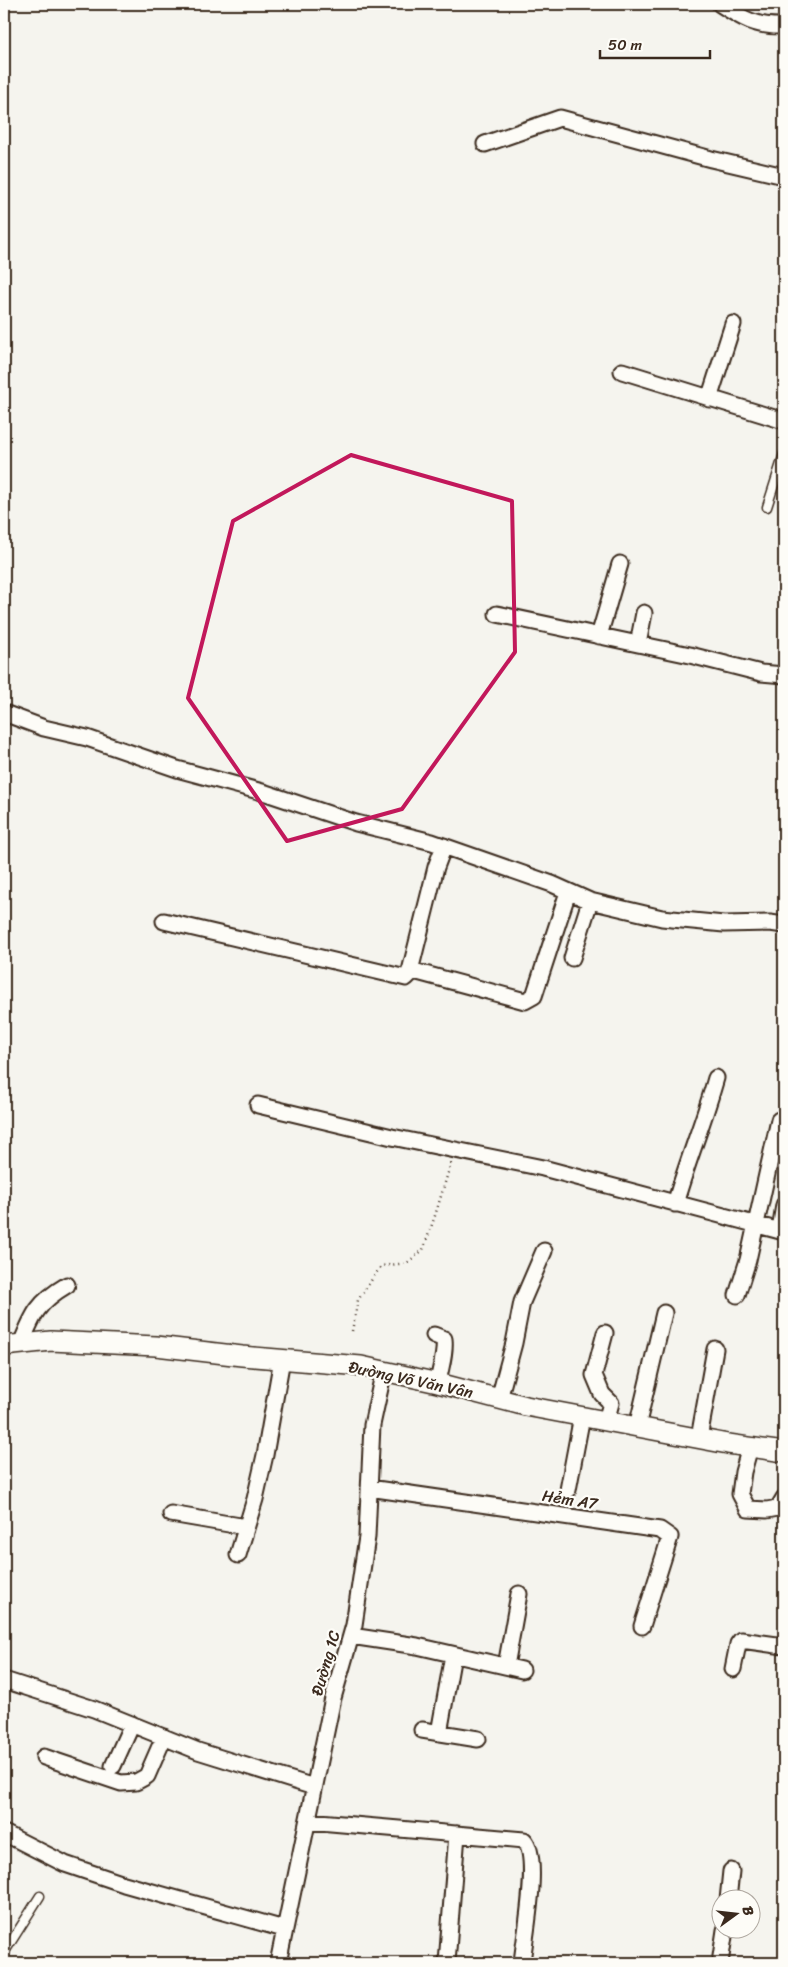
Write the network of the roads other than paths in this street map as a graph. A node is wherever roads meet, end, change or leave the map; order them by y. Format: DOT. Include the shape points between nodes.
graph roads {
  1 [pos="720,4"];
  2 [pos="784,26"];
  3 [pos="485,144"];
  4 [pos="784,176"];
  5 [pos="733,324"];
  6 [pos="622,371"];
  7 [pos="709,399"];
  8 [pos="784,421"];
  9 [pos="784,454"];
  10 [pos="767,507"];
  11 [pos="620,564"];
  12 [pos="644,613"];
  13 [pos="498,614"];
  14 [pos="599,636"];
  15 [pos="638,644"];
  16 [pos="784,675"];
  17 [pos="4,713"];
  18 [pos="444,846"];
  19 [pos="568,892"];
  20 [pos="590,901"];
  21 [pos="164,921"];
  22 [pos="784,925"];
  23 [pos="572,958"];
  24 [pos="410,970"];
  25 [pos="716,1078"];
  26 [pos="258,1105"];
  27 [pos="779,1120"];
  28 [pos="676,1204"];
  29 [pos="784,1205"];
  30 [pos="754,1224"];
  31 [pos="782,1231"];
  32 [pos="544,1251"];
  33 [pos="66,1285"];
  34 [pos="737,1295"];
  35 [pos="664,1313"];
  36 [pos="605,1333"];
  37 [pos="434,1335"];
  38 [pos="13,1345"];
  39 [pos="715,1348"];
  40 [pos="282,1359"];
  41 [pos="384,1370"];
  42 [pos="438,1383"];
  43 [pos="499,1399"];
  44 [pos="582,1416"];
  45 [pos="606,1421"];
  46 [pos="637,1427"];
  47 [pos="698,1438"];
  48 [pos="750,1447"];
  49 [pos="784,1452"];
  50 [pos="369,1488"];
  51 [pos="568,1490"];
  52 [pos="784,1498"];
  53 [pos="171,1514"];
  54 [pos="246,1527"];
  55 [pos="238,1554"];
  56 [pos="519,1594"];
  57 [pos="642,1626"];
  58 [pos="351,1636"];
  59 [pos="784,1646"];
  60 [pos="453,1655"];
  61 [pos="506,1666"];
  62 [pos="733,1668"];
  63 [pos="522,1670"];
  64 [pos="4,1680"];
  65 [pos="132,1724"];
  66 [pos="422,1730"];
  67 [pos="439,1733"];
  68 [pos="164,1737"];
  69 [pos="478,1739"];
  70 [pos="44,1757"];
  71 [pos="113,1766"];
  72 [pos="314,1788"];
  73 [pos="308,1821"];
  74 [pos="4,1833"];
  75 [pos="457,1834"];
  76 [pos="731,1872"];
  77 [pos="729,1890"];
  78 [pos="40,1896"];
  79 [pos="284,1929"];
  80 [pos="723,1940"];
  81 [pos="4,1953"];
  82 [pos="278,1963"];
  83 [pos="447,1963"];
  84 [pos="522,1963"];
  85 [pos="720,1963"];
  1 -- 2 [label="street" via="742,18 767,27"];
  3 -- 4 [label="street" via="560,118"];
  5 -- 7 [label="street"];
  6 -- 7 [label="street"];
  7 -- 8 [label="street"];
  9 -- 10 [label="lane"];
  11 -- 14 [label="street"];
  12 -- 15 [label="street"];
  13 -- 14 [label="street"];
  14 -- 15 [label="street"];
  15 -- 16 [label="street"];
  17 -- 18 [label="street" via="177,769"];
  18 -- 19 [label="street"];
  18 -- 24 [label="street"];
  19 -- 20 [label="street"];
  19 -- 24 [label="street" via="530,1000"];
  20 -- 22 [label="street" via="662,918"];
  20 -- 23 [label="street"];
  21 -- 24 [label="street" via="402,978 406,978"];
  25 -- 28 [label="street"];
  26 -- 28 [label="street" via="543,1168"];
  27 -- 30 [label="street"];
  28 -- 30 [label="street"];
  29 -- 31 [label="street"];
  30 -- 31 [label="street"];
  30 -- 34 [label="street" via="748,1260"];
  32 -- 43 [label="street" via="522,1302"];
  33 -- 38 [label="street" via="39,1306"];
  35 -- 46 [label="street"];
  36 -- 45 [label="street" via="594,1375 602,1394 611,1404"];
  37 -- 42 [label="street" via="444,1339 445,1351"];
  38 -- 40 [label="street, Đường Võ Văn Vân" via="51,1341 156,1346"];
  39 -- 47 [label="street"];
  40 -- 41 [label="street, Đường Võ Văn Vân"];
  40 -- 54 [label="street" via="265,1455"];
  41 -- 42 [label="street, Đường Võ Văn Vân"];
  41 -- 50 [label="street, Đường 1C" via="372,1425"];
  42 -- 43 [label="street, Đường Võ Văn Vân"];
  43 -- 44 [label="street, Đường Võ Văn Vân"];
  44 -- 45 [label="street, Đường Võ Văn Vân"];
  44 -- 51 [label="street"];
  45 -- 46 [label="street, Đường Võ Văn Vân"];
  46 -- 47 [label="street, Đường Võ Văn Vân"];
  47 -- 48 [label="street, Đường Võ Văn Vân"];
  48 -- 49 [label="street, Đường Võ Văn Vân"];
  48 -- 52 [label="street" via="740,1494 748,1508 778,1508"];
  50 -- 57 [label="street, Hẻm A7" via="660,1530 670,1537"];
  50 -- 58 [label="street, Đường 1C" via="367,1537"];
  53 -- 54 [label="street"];
  54 -- 55 [label="street"];
  56 -- 61 [label="street"];
  58 -- 60 [label="street"];
  58 -- 72 [label="street, Đường 1C" via="333,1698"];
  59 -- 62 [label="street" via="742,1640 737,1647"];
  60 -- 61 [label="street"];
  60 -- 67 [label="street"];
  61 -- 63 [label="street"];
  64 -- 65 [label="street"];
  65 -- 68 [label="street"];
  65 -- 71 [label="street"];
  66 -- 67 [label="street"];
  67 -- 69 [label="street"];
  68 -- 70 [label="street" via="147,1776 136,1782 121,1783"];
  68 -- 72 [label="street"];
  72 -- 73 [label="street, Đường 1C"];
  73 -- 75 [label="street"];
  73 -- 79 [label="street, Đường 1C"];
  74 -- 79 [label="street" via="65,1864"];
  75 -- 83 [label="street"];
  75 -- 84 [label="street" via="524,1840 528,1844 532,1878"];
  76 -- 77 [label="street"];
  78 -- 81 [label="lane"];
  79 -- 82 [label="street, Đường 1C"];
  80 -- 85 [label="street"];
}
